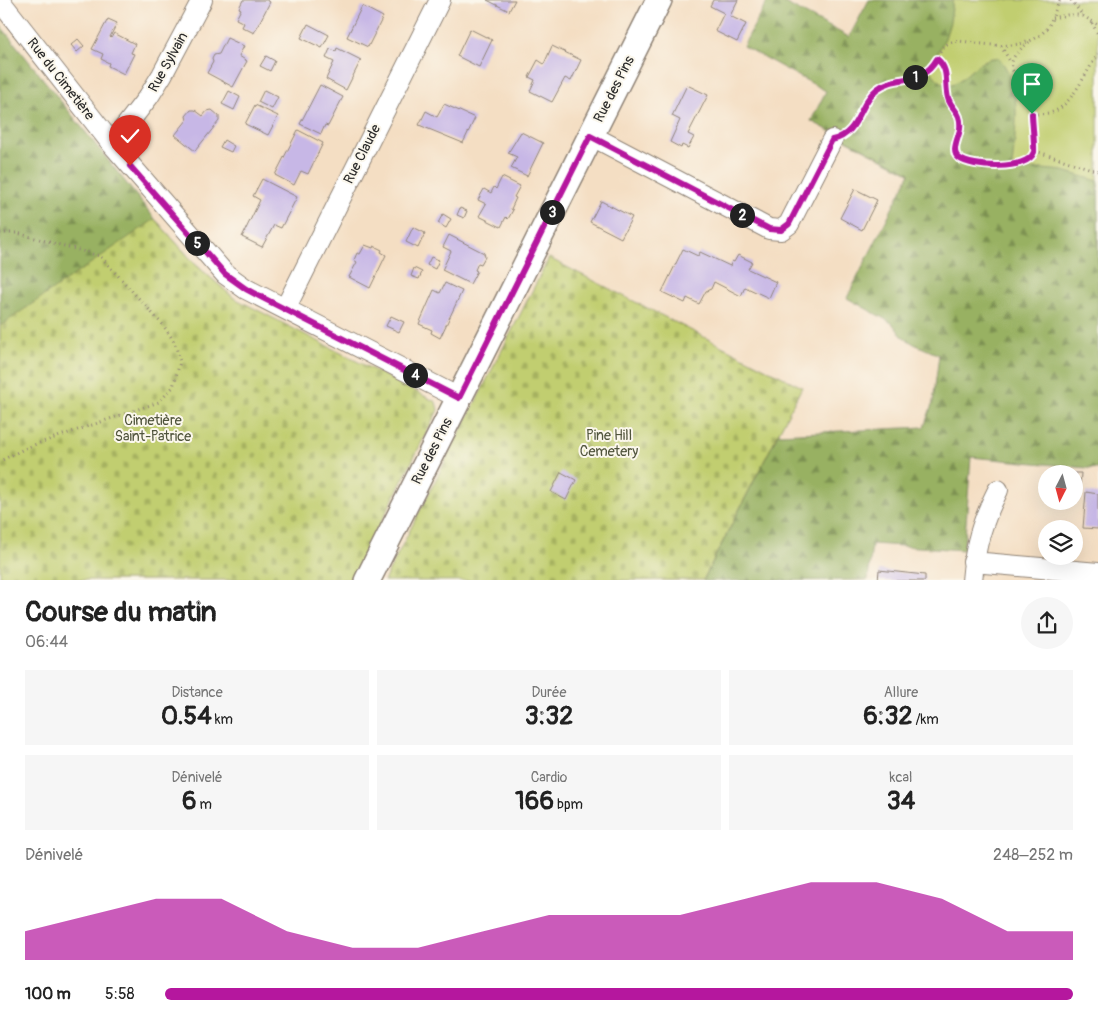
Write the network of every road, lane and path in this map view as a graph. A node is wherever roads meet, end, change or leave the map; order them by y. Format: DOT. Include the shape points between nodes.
graph roads {
  1 [pos="202,0"];
  2 [pos="440,0"];
  3 [pos="659,0"];
  4 [pos="1060,0"];
  5 [pos="1071,0"];
  6 [pos="0,1"];
  7 [pos="1083,16"];
  8 [pos="1052,18"];
  9 [pos="1092,22"];
  10 [pos="1098,25"];
  11 [pos="1098,34"];
  12 [pos="1031,40"];
  13 [pos="1001,46"];
  14 [pos="1098,54"];
  15 [pos="937,59"];
  16 [pos="1011,64"];
  17 [pos="1032,114"];
  18 [pos="590,136"];
  19 [pos="832,140"];
  20 [pos="112,144"];
  21 [pos="1035,150"];
  22 [pos="1098,171"];
  23 [pos="0,233"];
  24 [pos="285,309"];
  25 [pos="459,398"];
  26 [pos="0,460"];
  27 [pos="998,490"];
  28 [pos="972,571"];
  29 [pos="1098,573"];
  30 [pos="366,580"];
  1 -- 20 [label="street, Rue Sylvain" via="162,75"];
  2 -- 24 [label="street, Rue Claude"];
  3 -- 18 [label="street, Rue des Pins"];
  4 -- 8 [label="path"];
  5 -- 7 [label="path"];
  6 -- 20 [label="street, Rue du Cimetière"];
  7 -- 8 [label="path" via="1067,14"];
  7 -- 9 [label="path"];
  8 -- 12 [label="path" via="1045,30"];
  9 -- 10 [label="path"];
  9 -- 11 [label="path"];
  12 -- 13 [label="path"];
  12 -- 16 [label="path" via="1016,54"];
  13 -- 15 [label="path" via="950,42"];
  13 -- 16 [label="path"];
  14 -- 17 [label="path" via="1068,102 1050,113"];
  15 -- 19 [label="path" via="924,74 874,91 848,133"];
  15 -- 21 [label="path" via="944,67 948,98 959,114 960,130 955,147 958,158 977,165 1004,166 1030,158"];
  16 -- 17 [label="path"];
  17 -- 21 [label="path"];
  18 -- 19 [label="street" via="769,229 781,230 789,224"];
  18 -- 25 [label="street, Rue des Pins"];
  20 -- 24 [label="street, Rue du Cimetière" via="225,274"];
  21 -- 22 [label="path"];
  23 -- 26 [label="path" via="17,233 100,256 162,325 175,343 180,362 173,387 159,402 28,447"];
  24 -- 25 [label="street, Rue du Cimetière"];
  25 -- 30 [label="street, Rue des Pins"];
  27 -- 28 [label="street" via="980,530"];
  28 -- 29 [label="street"];
}
